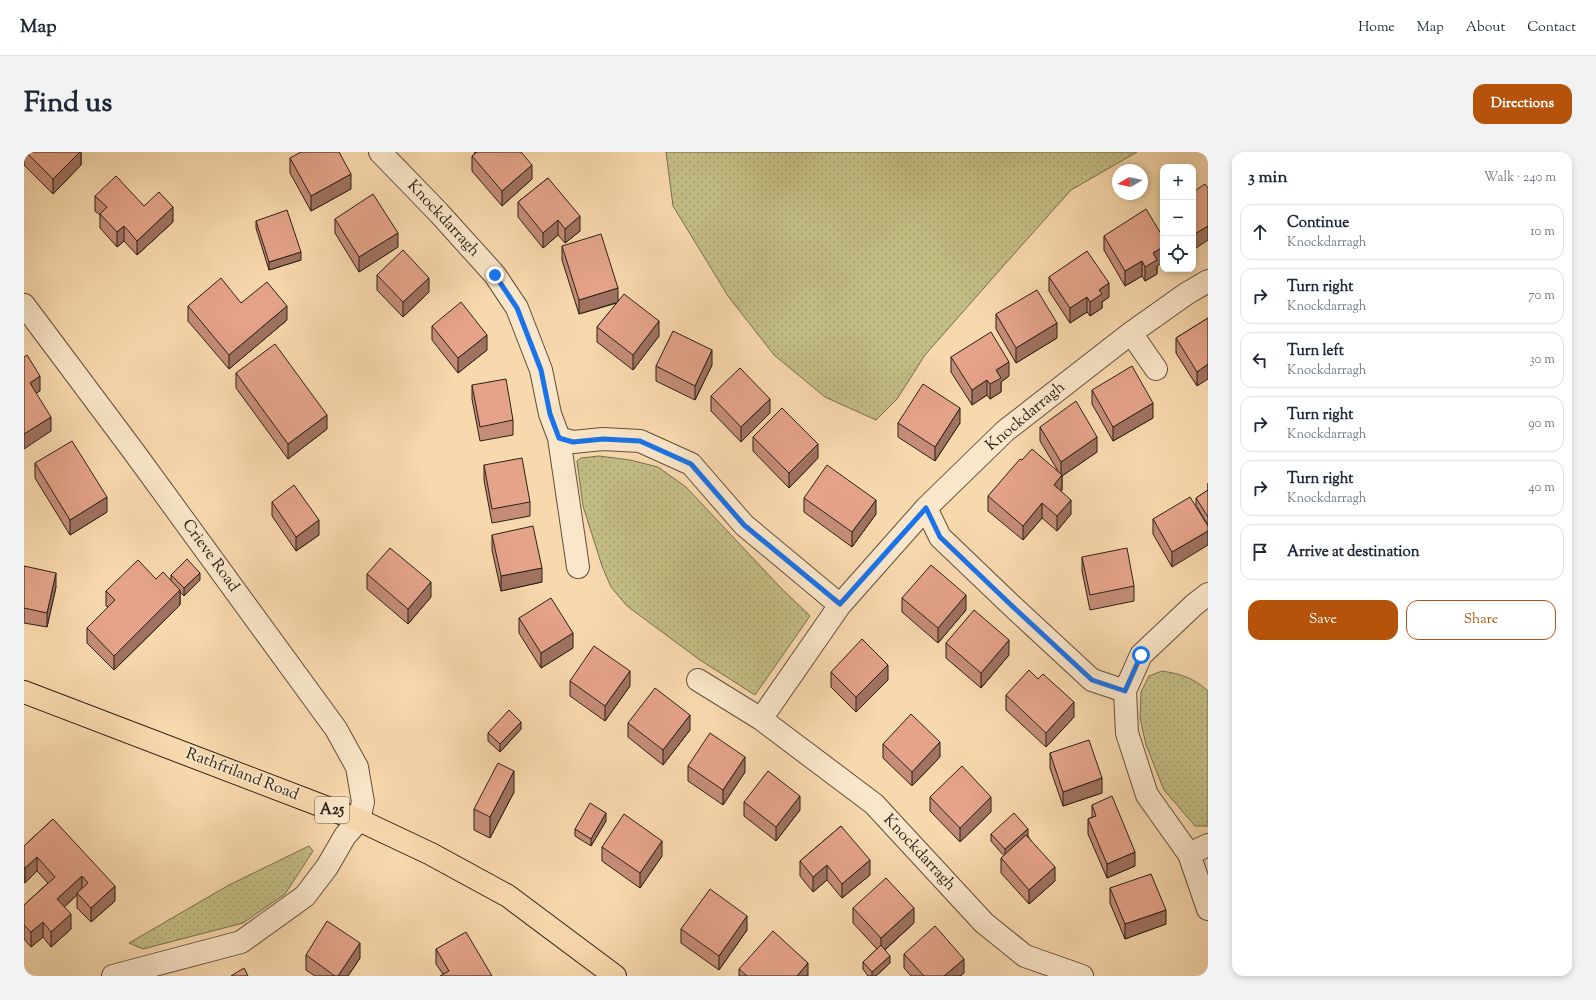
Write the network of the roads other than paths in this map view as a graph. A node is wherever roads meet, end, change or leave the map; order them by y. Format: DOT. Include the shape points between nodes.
graph roads {
  1 [pos="380,152"];
  2 [pos="1208,281"];
  3 [pos="24,305"];
  4 [pos="1131,333"];
  5 [pos="1156,368"];
  6 [pos="559,438"];
  7 [pos="926,508"];
  8 [pos="578,568"];
  9 [pos="1208,594"];
  10 [pos="840,604"];
  11 [pos="698,680"];
  12 [pos="1125,691"];
  13 [pos="24,692"];
  14 [pos="761,719"];
  15 [pos="359,820"];
  16 [pos="1199,850"];
  17 [pos="1208,909"];
  18 [pos="113,976"];
  19 [pos="615,976"];
  20 [pos="1082,976"];
  1 -- 6 [label="street, Knockdarragh" via="495,275 517,308 541,370 550,414"];
  2 -- 4 [label="street, Knockdarragh"];
  3 -- 15 [label="street, Crieve Road" via="336,729 357,767 363,802"];
  4 -- 5 [label="street"];
  4 -- 7 [label="street, Knockdarragh" via="1005,431"];
  6 -- 8 [label="street, Knockdarragh"];
  6 -- 10 [label="street" via="573,442 603,439 640,441 691,464 744,525"];
  7 -- 10 [label="street, Knockdarragh"];
  7 -- 12 [label="street" via="940,537 1080,669 1092,680"];
  9 -- 12 [label="street" via="1194,604 1141,655"];
  10 -- 14 [label="street, Knockdarragh"];
  11 -- 14 [label="street, Knockdarragh"];
  12 -- 16 [label="street" via="1127,732 1147,795"];
  13 -- 15 [label="main road, Rathfriland Road / A25"];
  14 -- 20 [label="street, Knockdarragh" via="874,804 984,923 1025,956"];
  15 -- 18 [label="street" via="345,836 327,867 305,896 241,942"];
  15 -- 19 [label="main road, Rathfriland Road / A25" via="432,854 508,896"];
  16 -- 17 [label="street"];
}
